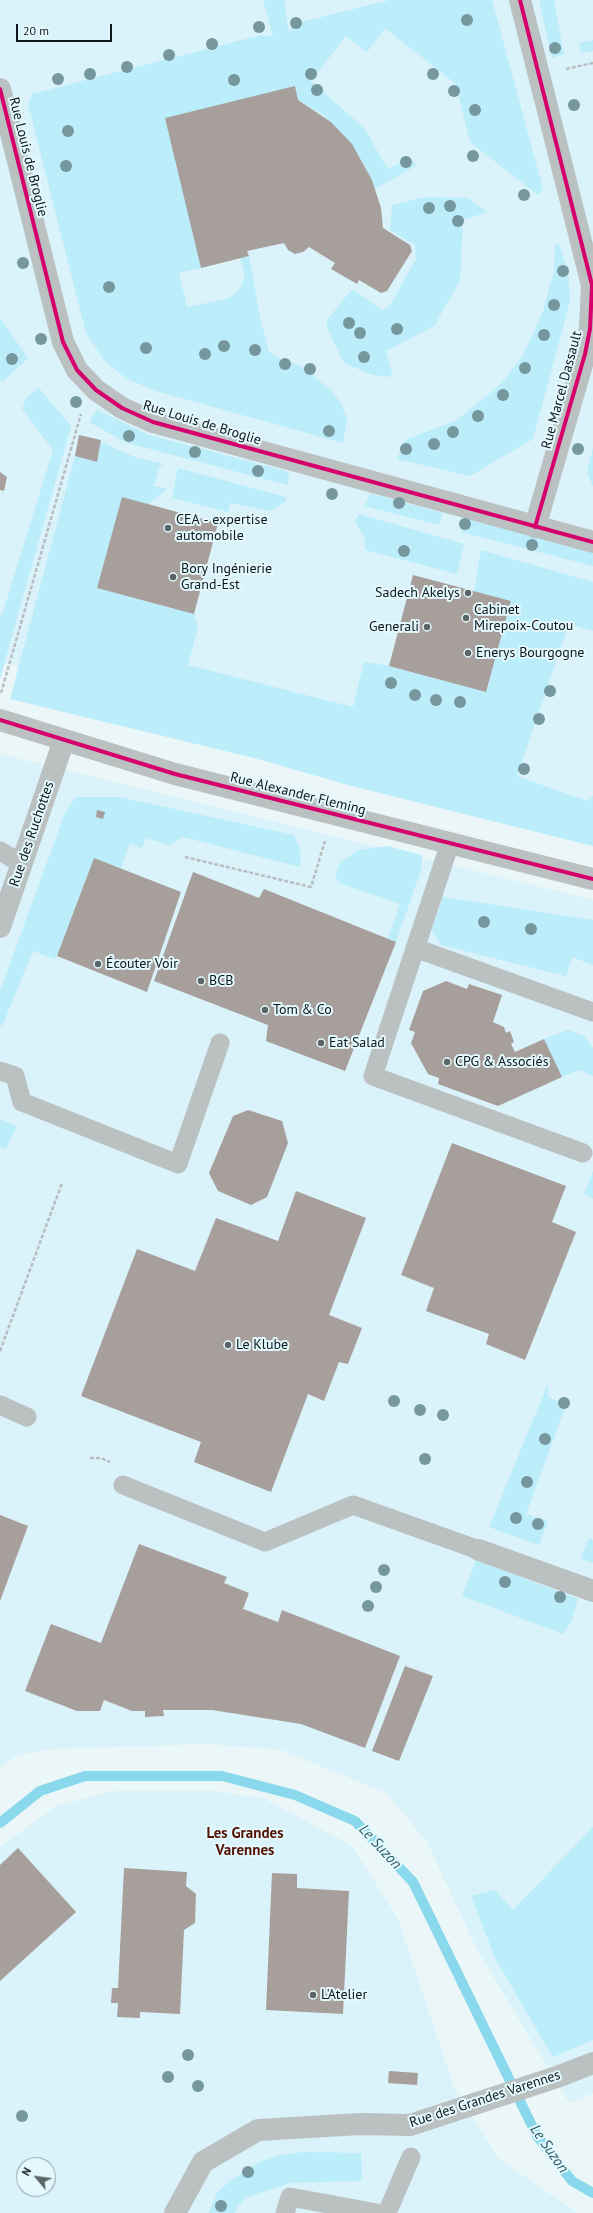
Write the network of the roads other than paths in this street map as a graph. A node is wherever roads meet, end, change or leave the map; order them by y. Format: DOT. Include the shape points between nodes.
graph roads {
  1 [pos="520,0"];
  2 [pos="0,89"];
  3 [pos="535,527"];
  4 [pos="593,542"];
  5 [pos="0,720"];
  6 [pos="64,740"];
  7 [pos="450,843"];
  8 [pos="0,851"];
  9 [pos="22,864"];
  10 [pos="593,879"];
  11 [pos="0,928"];
  12 [pos="415,948"];
  13 [pos="593,1012"];
  14 [pos="220,1043"];
  15 [pos="0,1071"];
  16 [pos="583,1153"];
  17 [pos="0,1405"];
  18 [pos="27,1417"];
  19 [pos="123,1485"];
  20 [pos="478,1550"];
  21 [pos="593,1591"];
  22 [pos="593,2063"];
  23 [pos="411,2158"];
  24 [pos="175,2213"];
  25 [pos="285,2213"];
  26 [pos="377,2213"];
  27 [pos="387,2213"];
  1 -- 3 [label="street, Rue Marcel Dassault" via="592,285 592,313 585,354"];
  2 -- 3 [label="street, Rue Louis de Broglie" via="63,342 77,370 96,390 122,408 153,422"];
  3 -- 4 [label="street, Rue Louis de Broglie"];
  5 -- 6 [label="street, Rue Alexander Fleming"];
  6 -- 7 [label="street, Rue Alexander Fleming" via="175,774"];
  6 -- 9 [label="street, Rue des Ruchottes"];
  7 -- 10 [label="street, Rue Alexander Fleming"];
  7 -- 12 [label="lane"];
  8 -- 9 [label="lane"];
  9 -- 11 [label="street, Rue des Ruchottes"];
  12 -- 13 [label="lane"];
  12 -- 16 [label="lane" via="373,1076"];
  14 -- 15 [label="lane" via="178,1164 22,1102 15,1076"];
  17 -- 18 [label="lane"];
  19 -- 20 [label="lane" via="265,1542 353,1505"];
  20 -- 21 [label="street"];
  22 -- 24 [label="street, Rue des Grandes Varennes" via="410,2125 361,2124 258,2130 203,2162"];
  23 -- 27 [label="lane"];
  25 -- 26 [label="lane" via="290,2197"];
}
